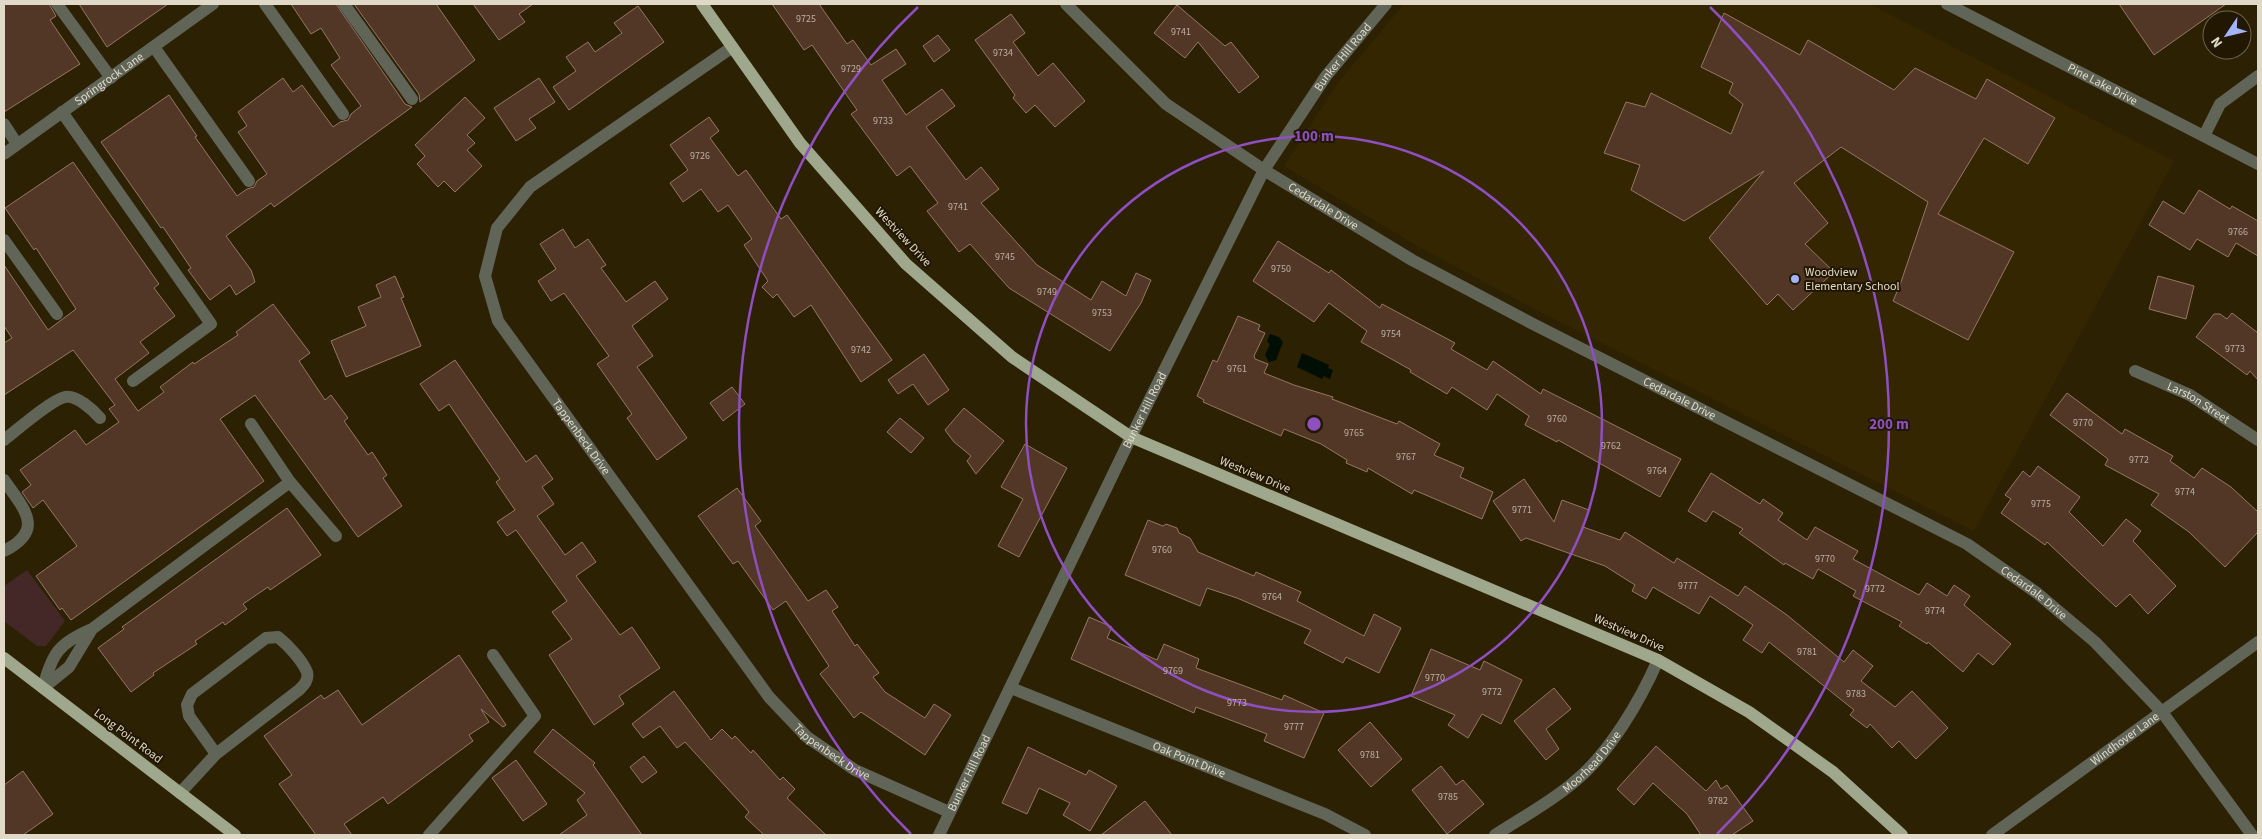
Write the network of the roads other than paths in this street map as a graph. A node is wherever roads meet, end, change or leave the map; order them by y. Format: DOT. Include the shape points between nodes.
graph roads {
  1 [pos="57,4"];
  2 [pos="213,4"];
  3 [pos="265,4"];
  4 [pos="344,4"];
  5 [pos="702,4"];
  6 [pos="1066,4"];
  7 [pos="1386,4"];
  8 [pos="1947,4"];
  9 [pos="200,8"];
  10 [pos="154,46"];
  11 [pos="732,48"];
  12 [pos="2258,76"];
  13 [pos="110,78"];
  14 [pos="412,98"];
  15 [pos="62,112"];
  16 [pos="343,114"];
  17 [pos="4,124"];
  18 [pos="2204,136"];
  19 [pos="17,144"];
  20 [pos="4,154"];
  21 [pos="2258,164"];
  22 [pos="1264,170"];
  23 [pos="249,181"];
  24 [pos="4,240"];
  25 [pos="57,314"];
  26 [pos="2135,371"];
  27 [pos="133,381"];
  28 [pos="100,418"];
  29 [pos="251,424"];
  30 [pos="1131,436"];
  31 [pos="4,440"];
  32 [pos="2258,440"];
  33 [pos="4,480"];
  34 [pos="290,482"];
  35 [pos="336,536"];
  36 [pos="4,551"];
  37 [pos="92,629"];
  38 [pos="2258,642"];
  39 [pos="493,654"];
  40 [pos="4,658"];
  41 [pos="1658,660"];
  42 [pos="43,688"];
  43 [pos="1011,688"];
  44 [pos="2162,712"];
  45 [pos="216,754"];
  46 [pos="180,793"];
  47 [pos="950,812"];
  48 [pos="236,835"];
  49 [pos="429,835"];
  50 [pos="939,835"];
  51 [pos="1366,835"];
  52 [pos="1495,835"];
  53 [pos="1902,835"];
  54 [pos="1992,835"];
  55 [pos="2252,835"];
  1 -- 13 [label="street"];
  2 -- 9 [label="street, Springrock Lane"];
  3 -- 16 [label="street"];
  4 -- 14 [label="street"];
  5 -- 11 [label="main road, Westview Drive"];
  6 -- 22 [label="street, Cedardale Drive" via="1166,104"];
  7 -- 22 [label="street, Bunker Hill Road" via="1326,76"];
  8 -- 18 [label="street, Pine Lake Drive"];
  9 -- 10 [label="street, Springrock Lane"];
  10 -- 13 [label="street, Springrock Lane"];
  10 -- 23 [label="street"];
  11 -- 30 [label="main road, Westview Drive" via="800,143 906,264 1012,357"];
  11 -- 47 [label="street, Tappenbeck Drive" via="530,187 497,228 485,276 495,312 498,321 769,697 807,736 855,770"];
  12 -- 18 [label="street" via="2220,104"];
  13 -- 15 [label="street, Springrock Lane"];
  15 -- 19 [label="street, Springrock Lane"];
  15 -- 27 [label="street" via="211,324"];
  17 -- 19 [label="street"];
  18 -- 21 [label="street, Pine Lake Drive"];
  19 -- 20 [label="street, Springrock Lane"];
  22 -- 30 [label="street, Bunker Hill Road"];
  22 -- 44 [label="street, Cedardale Drive" via="1412,260 1968,544 2037,593 2095,642"];
  24 -- 25 [label="street"];
  26 -- 32 [label="street, Larston Street" via="2190,395"];
  28 -- 31 [label="street" via="78,399 65,397"];
  29 -- 34 [label="street"];
  30 -- 41 [label="main road, Westview Drive"];
  30 -- 43 [label="street, Bunker Hill Road"];
  33 -- 36 [label="street" via="28,521 26,534 16,545"];
  34 -- 35 [label="street"];
  34 -- 37 [label="street"];
  37 -- 42 [label="street" via="69,668"];
  37 -- 42 [label="street" via="69,639 50,662"];
  38 -- 44 [label="street, Windhover Lane"];
  39 -- 49 [label="street" via="535,716"];
  40 -- 42 [label="main road, Long Point Road"];
  41 -- 52 [label="street, Moorhead Drive" via="1645,690 1609,744 1575,782"];
  41 -- 53 [label="main road, Westview Drive" via="1749,712 1833,772"];
  42 -- 46 [label="main road, Long Point Road"];
  43 -- 47 [label="street, Bunker Hill Road"];
  43 -- 51 [label="street, Oak Point Drive" via="1325,814"];
  44 -- 54 [label="street, Windhover Lane"];
  44 -- 55 [label="street, Cedardale Drive"];
  45 -- 45 [label="street" via="306,682 307,673 287,644 278,637 266,638 192,694 186,705 189,716"];
  45 -- 46 [label="street"];
  46 -- 48 [label="main road, Long Point Road"];
  47 -- 50 [label="street, Bunker Hill Road"];
}
